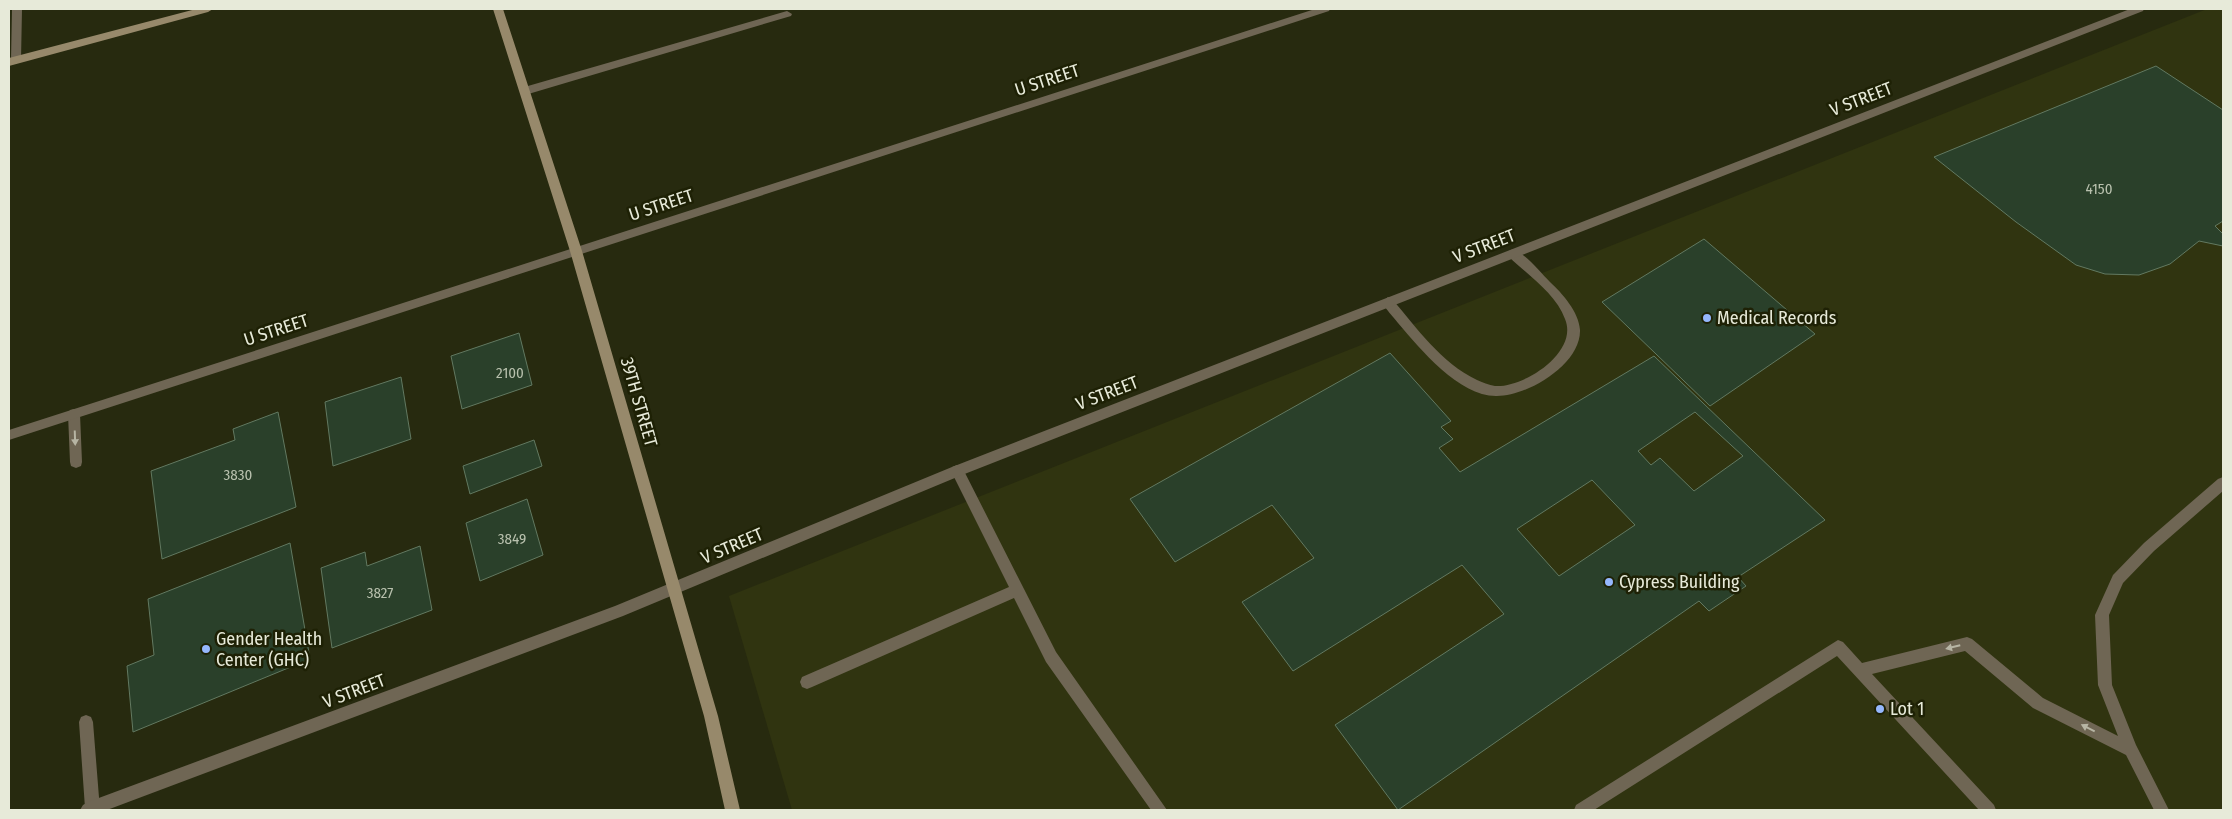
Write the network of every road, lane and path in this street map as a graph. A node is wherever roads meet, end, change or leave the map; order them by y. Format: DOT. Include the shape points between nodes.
graph roads {
  1 [pos="17,9"];
  2 [pos="208,9"];
  3 [pos="498,9"];
  4 [pos="1325,9"];
  5 [pos="2139,9"];
  6 [pos="787,14"];
  7 [pos="13,61"];
  8 [pos="525,91"];
  9 [pos="576,251"];
  10 [pos="1513,254"];
  11 [pos="1388,302"];
  12 [pos="74,414"];
  13 [pos="9,435"];
  14 [pos="76,462"];
  15 [pos="957,471"];
  16 [pos="2223,483"];
  17 [pos="674,589"];
  18 [pos="1017,590"];
  19 [pos="1859,670"];
  20 [pos="807,682"];
  21 [pos="86,722"];
  22 [pos="2131,750"];
  23 [pos="90,809"];
  24 [pos="733,810"];
  25 [pos="1160,810"];
  26 [pos="1580,810"];
  27 [pos="1989,810"];
  28 [pos="2162,810"];
  1 -- 7 [label="street"];
  2 -- 7 [label="street"];
  3 -- 8 [label="street, 39TH STREET"];
  4 -- 9 [label="street, U STREET"];
  5 -- 10 [label="street, V STREET"];
  6 -- 8 [label="street"];
  8 -- 9 [label="street, 39TH STREET"];
  9 -- 12 [label="street, U STREET"];
  9 -- 17 [label="street, 39TH STREET"];
  10 -- 11 [label="street, V STREET"];
  10 -- 11 [label="street" via="1544,283 1569,313 1574,330 1570,348 1532,382 1496,391 1472,384 1445,366"];
  11 -- 15 [label="street, V STREET"];
  12 -- 13 [label="street, U STREET"];
  12 -- 14 [label="street, one-way"];
  15 -- 17 [label="street, V STREET"];
  15 -- 18 [label="street"];
  16 -- 22 [label="street" via="2149,547 2118,579 2102,614 2105,685"];
  17 -- 23 [label="street, V STREET"];
  17 -- 24 [label="street, 39TH STREET" via="714,728"];
  18 -- 20 [label="street"];
  18 -- 25 [label="street" via="1051,657"];
  22 -- 19 [label="street, one-way" via="2038,703 1967,644"];
  19 -- 26 [label="street" via="1838,647"];
  19 -- 27 [label="street"];
  21 -- 23 [label="street"];
  22 -- 28 [label="street"];
}
